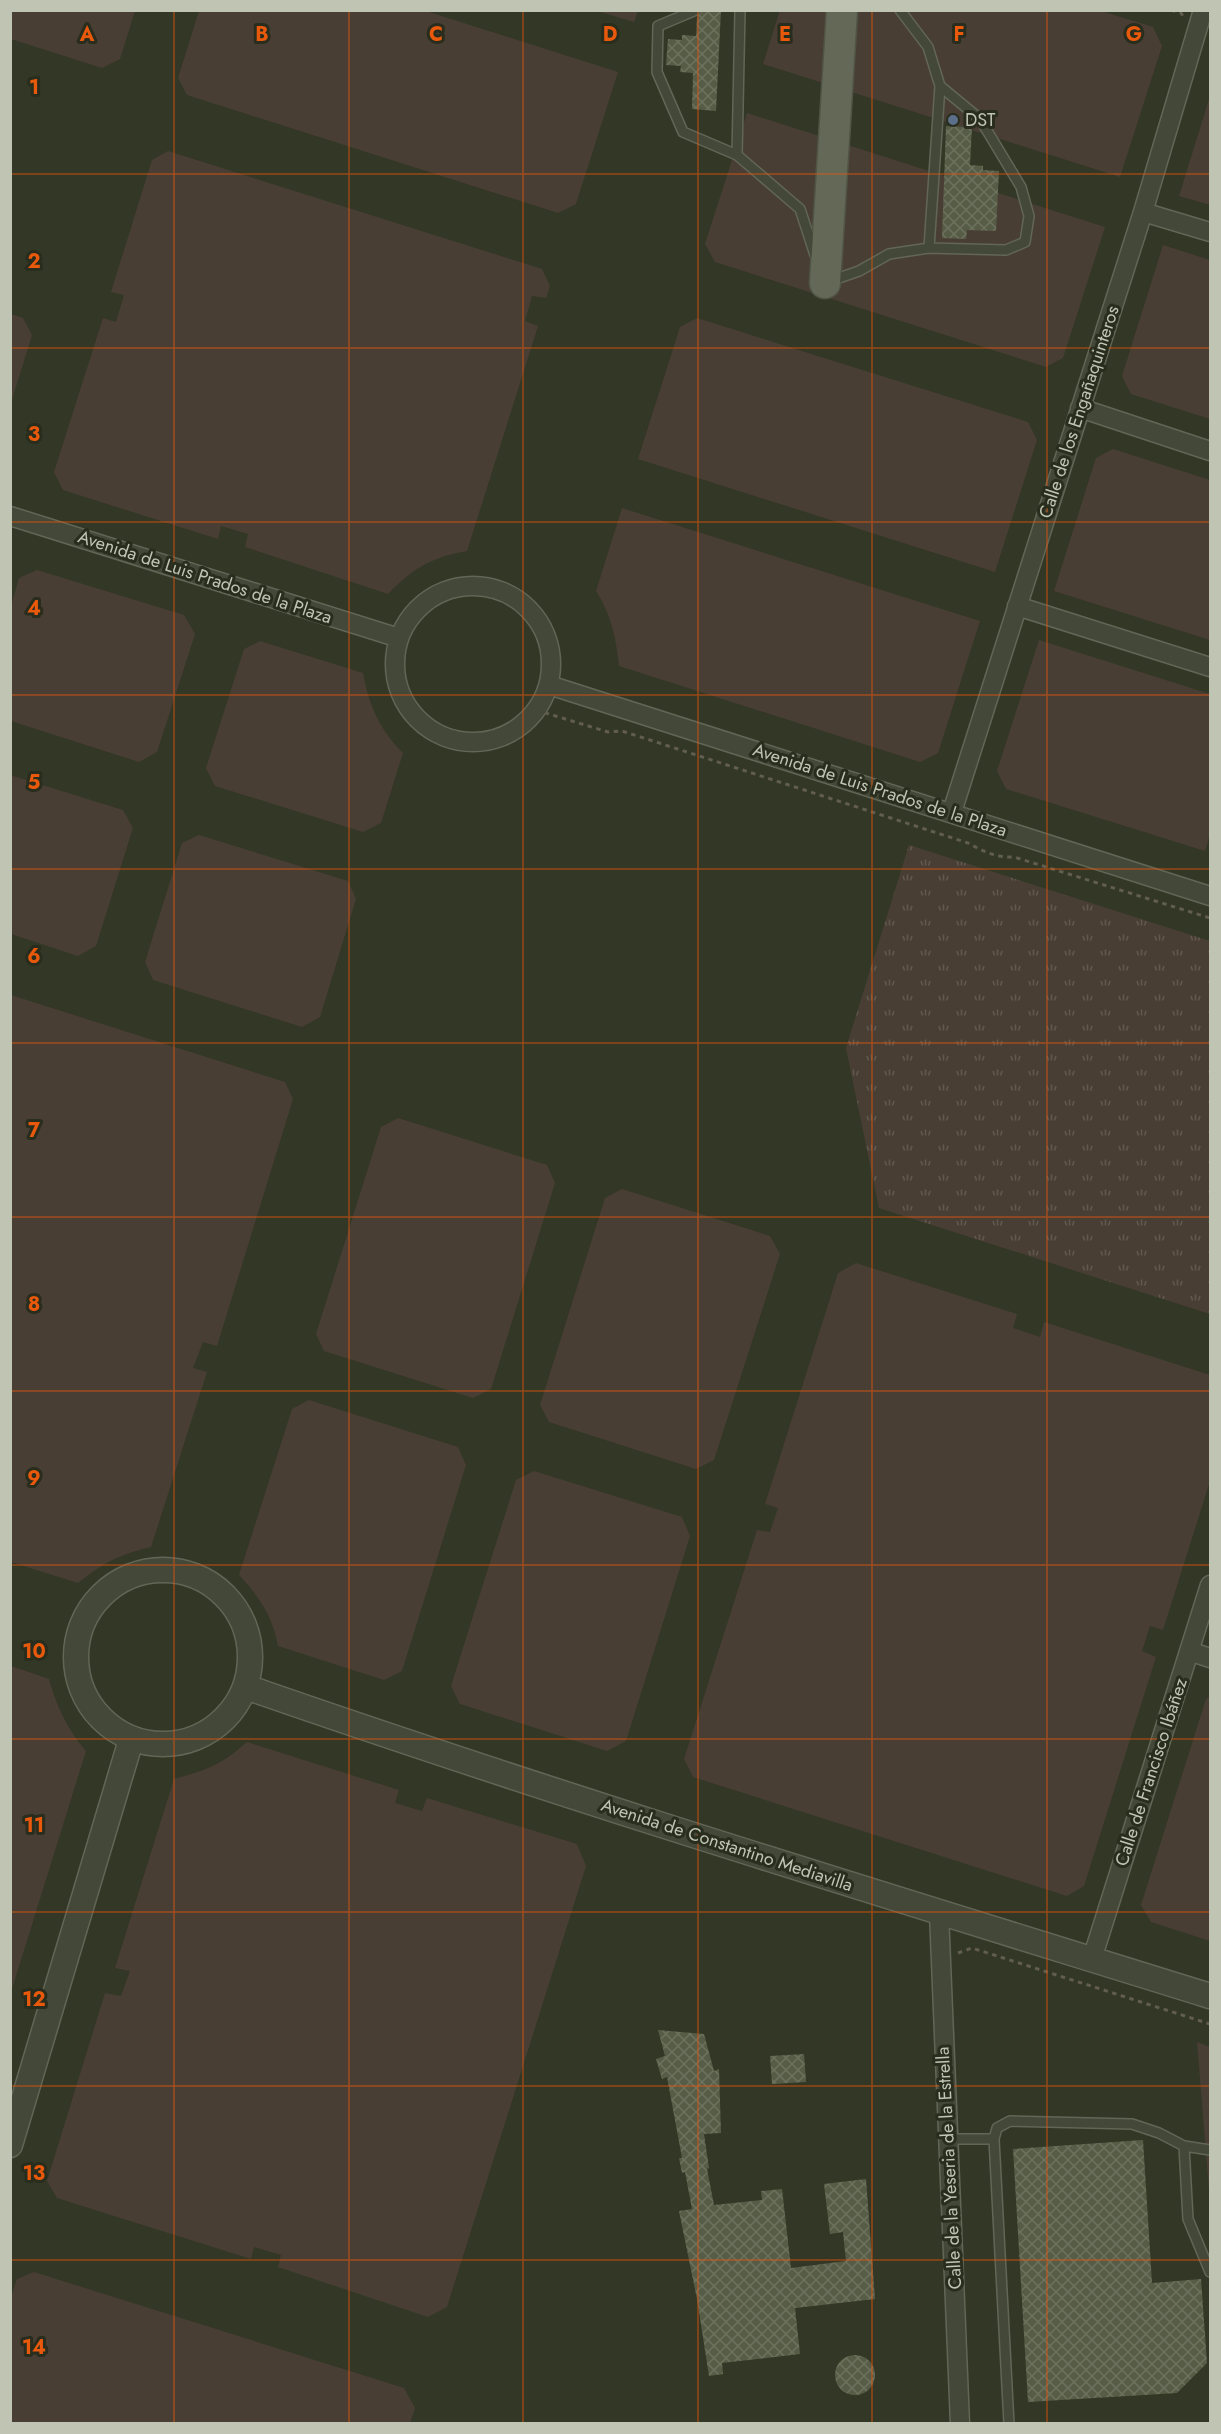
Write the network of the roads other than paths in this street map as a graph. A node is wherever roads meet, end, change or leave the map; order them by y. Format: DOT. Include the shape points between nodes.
graph roads {
  1 [pos="696,10"];
  2 [pos="740,10"];
  3 [pos="842,10"];
  4 [pos="900,10"];
  5 [pos="1203,10"];
  6 [pos="940,86"];
  7 [pos="737,155"];
  8 [pos="1143,212"];
  9 [pos="1210,232"];
  10 [pos="929,248"];
  11 [pos="825,283"];
  12 [pos="1080,408"];
  13 [pos="1210,451"];
  14 [pos="10,516"];
  15 [pos="1017,606"];
  16 [pos="399,638"];
  17 [pos="1210,667"];
  18 [pos="549,685"];
  19 [pos="952,812"];
  20 [pos="1210,896"];
  21 [pos="1210,1585"];
  22 [pos="1189,1651"];
  23 [pos="1210,1658"];
  24 [pos="246,1687"];
  25 [pos="131,1740"];
  26 [pos="939,1912"];
  27 [pos="1092,1959"];
  28 [pos="1210,1996"];
  29 [pos="949,2139"];
  30 [pos="994,2139"];
  31 [pos="10,2145"];
  32 [pos="1184,2146"];
  33 [pos="1210,2150"];
  34 [pos="1210,2272"];
  35 [pos="960,2424"];
  36 [pos="1009,2424"];
  1 -- 7 [label="lane" via="658,26 657,72 683,132"];
  2 -- 7 [label="lane"];
  3 -- 11 [label="main road"];
  4 -- 6 [label="lane" via="928,47"];
  5 -- 8 [label="street, Calle de los Engañaquinteros"];
  6 -- 10 [label="lane"];
  6 -- 10 [label="lane" via="980,119 1020,187 1029,216 1025,242 1006,250"];
  7 -- 11 [label="lane" via="800,208"];
  8 -- 9 [label="street"];
  8 -- 12 [label="street, Calle de los Engañaquinteros"];
  10 -- 11 [label="lane" via="889,254"];
  12 -- 13 [label="street"];
  12 -- 15 [label="street, Calle de los Engañaquinteros"];
  14 -- 16 [label="street, Avenida de Luis Prados de la Plaza"];
  15 -- 17 [label="street"];
  15 -- 19 [label="street, Calle de los Engañaquinteros"];
  16 -- 18 [label="street" via="412,615 431,598 447,591 481,586 506,593 539,622 548,641 552,663"];
  16 -- 18 [label="street" via="395,665 399,691 413,714 433,732 458,741 481,743 504,737 524,724"];
  18 -- 19 [label="street, Avenida de Luis Prados de la Plaza"];
  19 -- 20 [label="street, Avenida de Luis Prados de la Plaza"];
  21 -- 22 [label="street, Calle de Francisco Ibáñez"];
  22 -- 23 [label="street"];
  22 -- 27 [label="street, Calle de Francisco Ibáñez"];
  24 -- 25 [label="street" via="233,1711 212,1730 186,1742 158,1745"];
  24 -- 25 [label="street" via="252,1658 247,1629 234,1604 213,1584 188,1573 159,1568 131,1574 107,1589 88,1610 75,1662 80,1686 92,1708 109,1726"];
  24 -- 26 [label="street, Avenida de Constantino Mediavilla" via="404,1743"];
  25 -- 31 [label="street"];
  26 -- 27 [label="street, Avenida de Constantino Mediavilla"];
  26 -- 29 [label="street, Calle de la Yeseria de la Estrella"];
  27 -- 28 [label="street, Avenida de Constantino Mediavilla"];
  29 -- 30 [label="lane"];
  29 -- 35 [label="street, Calle de la Yeseria de la Estrella"];
  30 -- 32 [label="lane" via="997,2128 1010,2121 1132,2124"];
  30 -- 36 [label="lane"];
  32 -- 33 [label="lane"];
  32 -- 34 [label="lane" via="1188,2219"];
}
